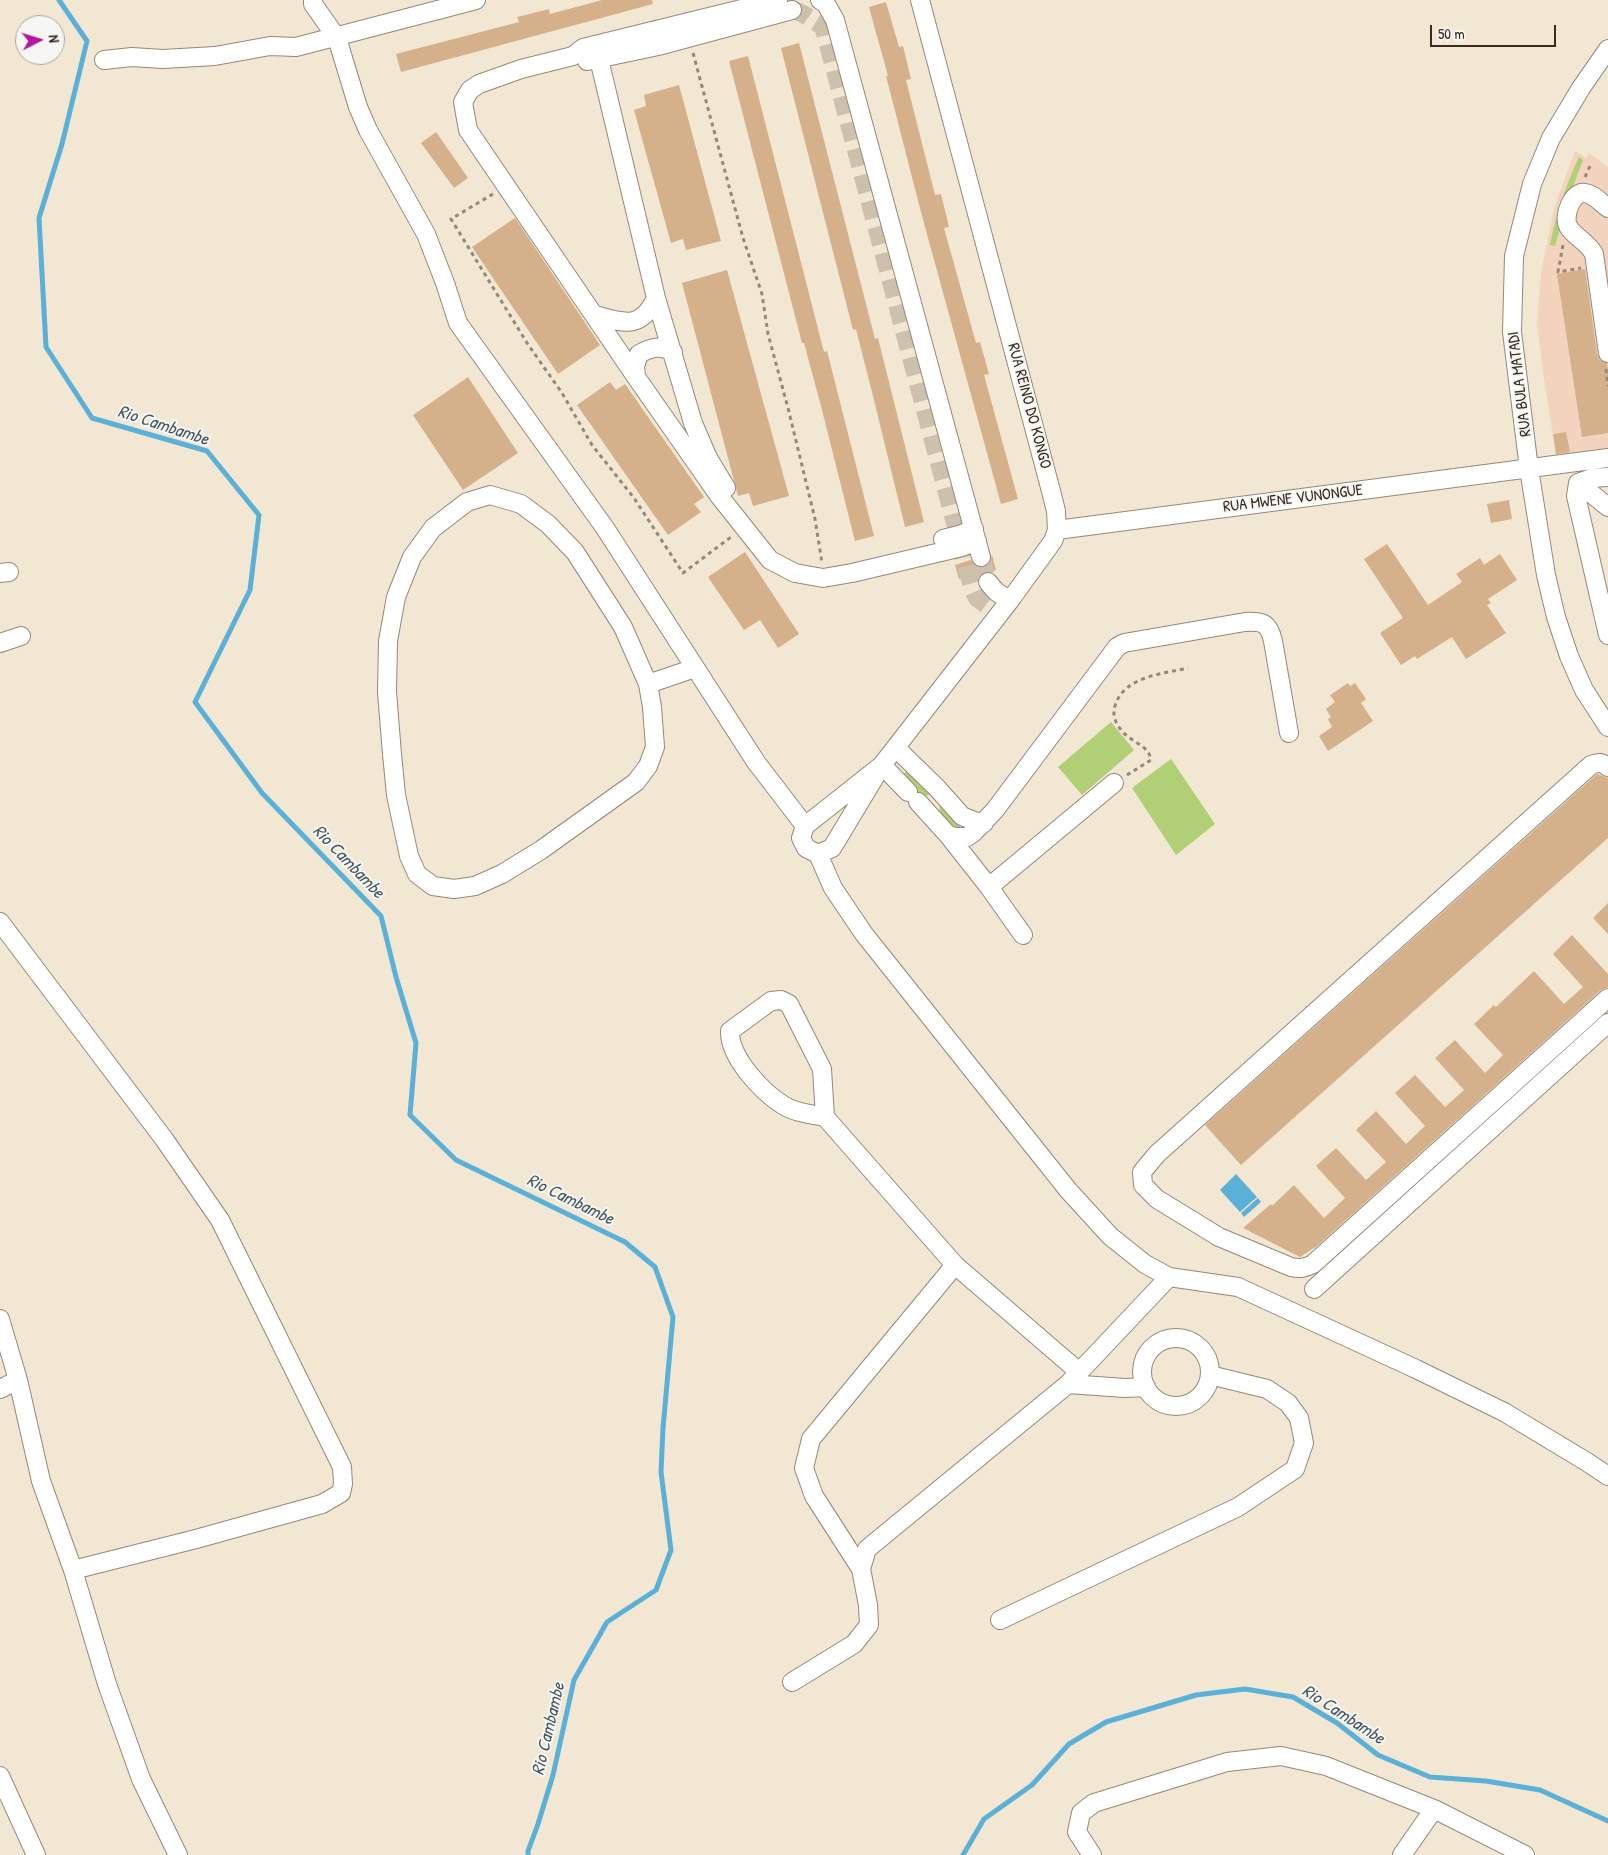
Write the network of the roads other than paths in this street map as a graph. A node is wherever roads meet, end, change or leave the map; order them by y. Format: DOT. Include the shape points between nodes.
graph roads {
  1 [pos="313,0"];
  2 [pos="476,0"];
  3 [pos="820,0"];
  4 [pos="920,0"];
  5 [pos="785,5"];
  6 [pos="337,38"];
  7 [pos="1608,49"];
  8 [pos="573,56"];
  9 [pos="599,59"];
  10 [pos="104,60"];
  11 [pos="1608,208"];
  12 [pos="1608,269"];
  13 [pos="1598,288"];
  14 [pos="656,298"];
  15 [pos="595,315"];
  16 [pos="673,352"];
  17 [pos="1608,353"];
  18 [pos="636,377"];
  19 [pos="1608,458"];
  20 [pos="1530,469"];
  21 [pos="1608,477"];
  22 [pos="1578,483"];
  23 [pos="1608,507"];
  24 [pos="1057,530"];
  25 [pos="977,542"];
  26 [pos="1591,561"];
  27 [pos="1608,574"];
  28 [pos="988,582"];
  29 [pos="1011,599"];
  30 [pos="1607,629"];
  31 [pos="21,636"];
  32 [pos="0,643"];
  33 [pos="694,668"];
  34 [pos="648,684"];
  35 [pos="1608,727"];
  36 [pos="1288,732"];
  37 [pos="896,748"];
  38 [pos="882,765"];
  39 [pos="1608,767"];
  40 [pos="1114,783"];
  41 [pos="937,788"];
  42 [pos="916,800"];
  43 [pos="984,823"];
  44 [pos="806,826"];
  45 [pos="948,835"];
  46 [pos="818,854"];
  47 [pos="989,887"];
  48 [pos="0,922"];
  49 [pos="1023,935"];
  50 [pos="1608,998"];
  51 [pos="1608,1023"];
  52 [pos="825,1117"];
  53 [pos="955,1265"];
  54 [pos="1168,1277"];
  55 [pos="1314,1289"];
  56 [pos="0,1319"];
  57 [pos="1210,1375"];
  58 [pos="1073,1378"];
  59 [pos="18,1380"];
  60 [pos="1146,1387"];
  61 [pos="0,1389"];
  62 [pos="1608,1476"];
  63 [pos="861,1569"];
  64 [pos="73,1570"];
  65 [pos="1000,1620"];
  66 [pos="792,1682"];
  67 [pos="0,1776"];
  68 [pos="1434,1809"];
  69 [pos="36,1855"];
  70 [pos="178,1855"];
  71 [pos="1092,1855"];
  72 [pos="1402,1855"];
  73 [pos="1525,1855"];
  1 -- 6 [label="street"];
  2 -- 6 [label="street"];
  3 -- 25 [label="street" via="835,20"];
  4 -- 24 [label="street, RUA REINO DO KONGO" via="1051,491"];
  5 -- 8 [label="street" via="583,48"];
  5 -- 9 [label="street" via="689,38"];
  6 -- 10 [label="street" via="296,47 270,46 215,56"];
  6 -- 33 [label="street" via="361,114 426,234 458,323 605,528"];
  7 -- 20 [label="street, RUA BULA MATADI" via="1551,138 1532,184 1514,256 1512,332"];
  8 -- 9 [label="street" via="586,61"];
  8 -- 15 [label="street" via="479,84 470,90 463,102 468,130"];
  9 -- 14 [label="street"];
  11 -- 13 [label="street" via="1586,193 1578,194 1566,214 1568,227 1590,245 1594,254"];
  12 -- 13 [label="street"];
  13 -- 17 [label="street"];
  14 -- 15 [label="street" via="645,316 632,321"];
  14 -- 16 [label="street"];
  15 -- 18 [label="street"];
  16 -- 18 [label="street" via="663,346 639,354"];
  16 -- 25 [label="street" via="693,423 708,458 727,489 778,552 800,564 822,566 950,537"];
  18 -- 25 [label="street" via="743,528 770,560 795,573 822,578"];
  19 -- 20 [label="street, RUA MWENE VUNONGUE"];
  20 -- 24 [label="street, RUA MWENE VUNONGUE"];
  20 -- 35 [label="street, RUA BULA MATADI" via="1546,575 1556,617 1568,656 1584,690"];
  21 -- 22 [label="street"];
  22 -- 23 [label="street"];
  22 -- 26 [label="street" via="1576,496"];
  24 -- 29 [label="street" via="1053,542"];
  26 -- 27 [label="street"];
  26 -- 30 [label="street"];
  28 -- 29 [label="street" via="995,592"];
  29 -- 37 [label="street"];
  31 -- 32 [label="street"];
  33 -- 34 [label="street"];
  33 -- 44 [label="street" via="756,762"];
  34 -- 34 [label="street" via="655,747 648,766 636,782 541,850 502,874 474,886 454,889 433,886 417,874 409,856 396,796 387,692 388,641 396,597 412,557 433,528 467,502 490,495 521,504 548,524 575,552 623,626"];
  36 -- 43 [label="street" via="1270,630 1265,624 1245,622 1124,643 1117,647"];
  37 -- 38 [label="street"];
  37 -- 41 [label="street"];
  38 -- 42 [label="street"];
  38 -- 44 [label="street"];
  38 -- 46 [label="street" via="832,848"];
  39 -- 50 [label="street" via="1598,762 1591,765 1157,1154 1142,1172 1142,1185 1157,1199 1219,1237 1291,1267 1306,1268"];
  40 -- 47 [label="street"];
  41 -- 42 [label="street" via="936,794"];
  41 -- 43 [label="street" via="962,816"];
  42 -- 45 [label="street"];
  43 -- 45 [label="street" via="967,837"];
  44 -- 46 [label="street" via="802,838 806,848"];
  45 -- 47 [label="street"];
  46 -- 54 [label="street" via="832,888 864,934 1068,1190 1110,1236 1145,1264"];
  47 -- 49 [label="street"];
  48 -- 64 [label="street" via="220,1220 342,1467 341,1494 322,1504"];
  51 -- 55 [label="street"];
  52 -- 52 [label="street" via="798,1112 783,1105 752,1079 736,1055 730,1031 771,1001 781,1000 789,1004 822,1069"];
  52 -- 53 [label="street"];
  53 -- 58 [label="street"];
  53 -- 63 [label="street" via="811,1440 804,1468 814,1496"];
  54 -- 58 [label="street"];
  54 -- 62 [label="street" via="1238,1287 1504,1412"];
  56 -- 59 [label="street"];
  57 -- 60 [label="street" via="1203,1395 1184,1406 1162,1404"];
  57 -- 60 [label="street" via="1210,1364 1199,1346 1190,1340 1167,1339 1156,1344 1143,1364 1142,1376"];
  57 -- 65 [label="street" via="1267,1389 1288,1403 1298,1418 1304,1443 1295,1469 1238,1507"];
  58 -- 60 [label="street" via="1125,1388"];
  58 -- 63 [label="street" via="867,1548"];
  59 -- 61 [label="street"];
  59 -- 64 [label="street" via="41,1482"];
  63 -- 66 [label="street" via="869,1626 854,1644"];
  64 -- 70 [label="street" via="107,1684 141,1779"];
  67 -- 69 [label="street"];
  68 -- 71 [label="street" via="1326,1766 1281,1756 1227,1762 1094,1804 1081,1813 1077,1832"];
  68 -- 72 [label="street"];
  68 -- 73 [label="street"];
}
